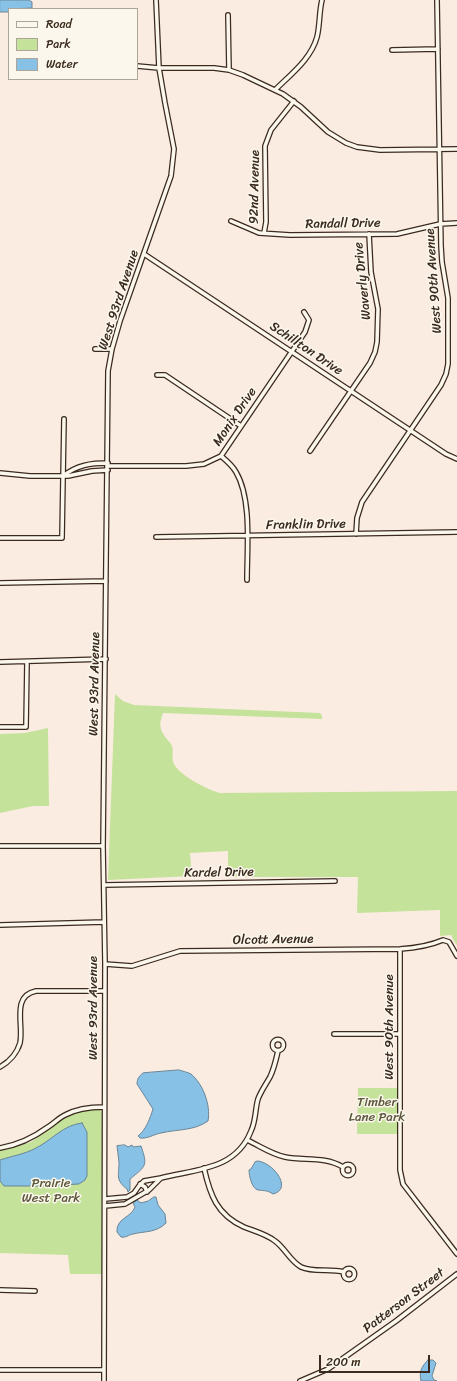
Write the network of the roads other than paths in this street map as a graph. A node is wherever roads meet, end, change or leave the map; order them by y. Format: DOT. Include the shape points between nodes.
graph roads {
  1 [pos="156,0"];
  2 [pos="322,0"];
  3 [pos="437,0"];
  4 [pos="228,15"];
  5 [pos="438,49"];
  6 [pos="392,50"];
  7 [pos="138,66"];
  8 [pos="159,68"];
  9 [pos="229,70"];
  10 [pos="275,90"];
  11 [pos="294,102"];
  12 [pos="439,149"];
  13 [pos="457,149"];
  14 [pos="231,221"];
  15 [pos="457,222"];
  16 [pos="440,224"];
  17 [pos="264,233"];
  18 [pos="369,234"];
  19 [pos="144,254"];
  20 [pos="304,312"];
  21 [pos="95,349"];
  22 [pos="112,349"];
  23 [pos="292,351"];
  24 [pos="157,375"];
  25 [pos="351,391"];
  26 [pos="64,419"];
  27 [pos="241,426"];
  28 [pos="410,431"];
  29 [pos="310,451"];
  30 [pos="221,456"];
  31 [pos="457,459"];
  32 [pos="108,466"];
  33 [pos="0,473"];
  34 [pos="63,476"];
  35 [pos="457,532"];
  36 [pos="356,534"];
  37 [pos="247,536"];
  38 [pos="156,537"];
  39 [pos="0,538"];
  40 [pos="247,580"];
  41 [pos="106,581"];
  42 [pos="0,583"];
  43 [pos="106,659"];
  44 [pos="0,662"];
  45 [pos="27,662"];
  46 [pos="0,727"];
  47 [pos="0,846"];
  48 [pos="103,846"];
  49 [pos="335,881"];
  50 [pos="104,884"];
  51 [pos="104,922"];
  52 [pos="0,925"];
  53 [pos="400,949"];
  54 [pos="457,956"];
  55 [pos="104,964"];
  56 [pos="104,991"];
  57 [pos="334,1034"];
  58 [pos="400,1034"];
  59 [pos="278,1051"];
  60 [pos="0,1067"];
  61 [pos="104,1107"];
  62 [pos="248,1140"];
  63 [pos="0,1148"];
  64 [pos="343,1167"];
  65 [pos="204,1168"];
  66 [pos="161,1178"];
  67 [pos="140,1184"];
  68 [pos="146,1192"];
  69 [pos="132,1197"];
  70 [pos="105,1199"];
  71 [pos="105,1206"];
  72 [pos="457,1254"];
  73 [pos="344,1272"];
  74 [pos="457,1274"];
  75 [pos="0,1290"];
  76 [pos="35,1291"];
  77 [pos="0,1370"];
  78 [pos="104,1370"];
  79 [pos="104,1381"];
  80 [pos="300,1381"];
  1 -- 8 [label="street, West 93rd Avenue"];
  2 -- 10 [label="street" via="317,36 310,52"];
  3 -- 5 [label="street, West 90th Avenue"];
  4 -- 9 [label="street"];
  5 -- 6 [label="street"];
  5 -- 12 [label="street, West 90th Avenue"];
  7 -- 8 [label="street"];
  8 -- 9 [label="street"];
  8 -- 19 [label="street, West 93rd Avenue" via="173,139 174,159 171,176"];
  9 -- 10 [label="street"];
  10 -- 11 [label="street"];
  11 -- 12 [label="street" via="328,132 351,145 380,150"];
  11 -- 17 [label="street, 92nd Avenue" via="271,130 266,146"];
  12 -- 13 [label="street"];
  12 -- 16 [label="street, West 90th Avenue"];
  14 -- 17 [label="street, Randall Drive"];
  15 -- 16 [label="street, Randall Drive"];
  16 -- 18 [label="street, Randall Drive" via="401,233"];
  16 -- 28 [label="street, West 90th Avenue" via="442,262 448,298 448,364 440,385"];
  17 -- 18 [label="street, Randall Drive"];
  18 -- 25 [label="street, Waverly Drive" via="371,272 377,303 378,339 372,359"];
  19 -- 22 [label="street, West 93rd Avenue"];
  19 -- 23 [label="street, Schillton Drive"];
  20 -- 23 [label="street, Monix Drive" via="309,320 305,332"];
  21 -- 22 [label="street"];
  22 -- 32 [label="street, West 93rd Avenue" via="108,371"];
  23 -- 25 [label="street, Schillton Drive"];
  23 -- 27 [label="street, Monix Drive"];
  24 -- 27 [label="street" via="165,375"];
  25 -- 28 [label="street, Schillton Drive"];
  25 -- 29 [label="street, Waverly Drive"];
  26 -- 34 [label="street"];
  27 -- 30 [label="street, Monix Drive"];
  28 -- 31 [label="street, Schillton Drive"];
  28 -- 36 [label="street, West 90th Avenue" via="362,502"];
  30 -- 32 [label="street, Monix Drive" via="204,464 186,466"];
  30 -- 37 [label="street" via="236,472 244,493"];
  32 -- 34 [label="street"];
  32 -- 34 [label="street" via="82,466 68,471"];
  32 -- 41 [label="street, West 93rd Avenue"];
  33 -- 34 [label="street"];
  34 -- 39 [label="street" via="62,538"];
  35 -- 36 [label="street, Franklin Drive"];
  36 -- 37 [label="street, Franklin Drive"];
  37 -- 38 [label="street, Franklin Drive"];
  37 -- 40 [label="street"];
  41 -- 42 [label="street"];
  41 -- 43 [label="street, West 93rd Avenue"];
  43 -- 45 [label="street"];
  43 -- 48 [label="street, West 93rd Avenue"];
  44 -- 45 [label="street"];
  45 -- 46 [label="street" via="26,727"];
  47 -- 48 [label="street"];
  48 -- 50 [label="street, West 93rd Avenue"];
  49 -- 50 [label="street, Kardel Drive"];
  50 -- 51 [label="street, West 93rd Avenue"];
  51 -- 52 [label="street"];
  51 -- 55 [label="street, West 93rd Avenue"];
  53 -- 54 [label="street, Olcott Avenue" via="443,940 449,942"];
  53 -- 55 [label="street, Olcott Avenue" via="180,951 132,966"];
  53 -- 58 [label="street, West 90th Avenue"];
  55 -- 56 [label="street, West 93rd Avenue"];
  56 -- 60 [label="street" via="36,991 26,995 21,1007 20,1043 12,1057"];
  56 -- 61 [label="street, West 93rd Avenue"];
  57 -- 58 [label="street"];
  58 -- 72 [label="street, West 90th Avenue" via="401,1177 403,1184"];
  59 -- 62 [label="street" via="272,1072 258,1100"];
  61 -- 63 [label="street" via="64,1115 33,1137"];
  61 -- 70 [label="street, West 93rd Avenue"];
  62 -- 64 [label="street" via="285,1157 320,1159"];
  62 -- 65 [label="street" via="227,1161"];
  65 -- 66 [label="street"];
  65 -- 73 [label="street" via="214,1200 234,1222 280,1244 301,1267"];
  66 -- 67 [label="street"];
  66 -- 68 [label="street"];
  67 -- 68 [label="street" via="145,1187"];
  67 -- 69 [label="street"];
  68 -- 69 [label="street"];
  69 -- 70 [label="street"];
  69 -- 71 [label="street" via="120,1206"];
  70 -- 71 [label="street, West 93rd Avenue"];
  71 -- 78 [label="street, West 93rd Avenue"];
  74 -- 80 [label="street, Patterson Street" via="328,1369"];
  75 -- 76 [label="street"];
  77 -- 78 [label="street"];
  78 -- 79 [label="street, West 93rd Avenue"];
}
